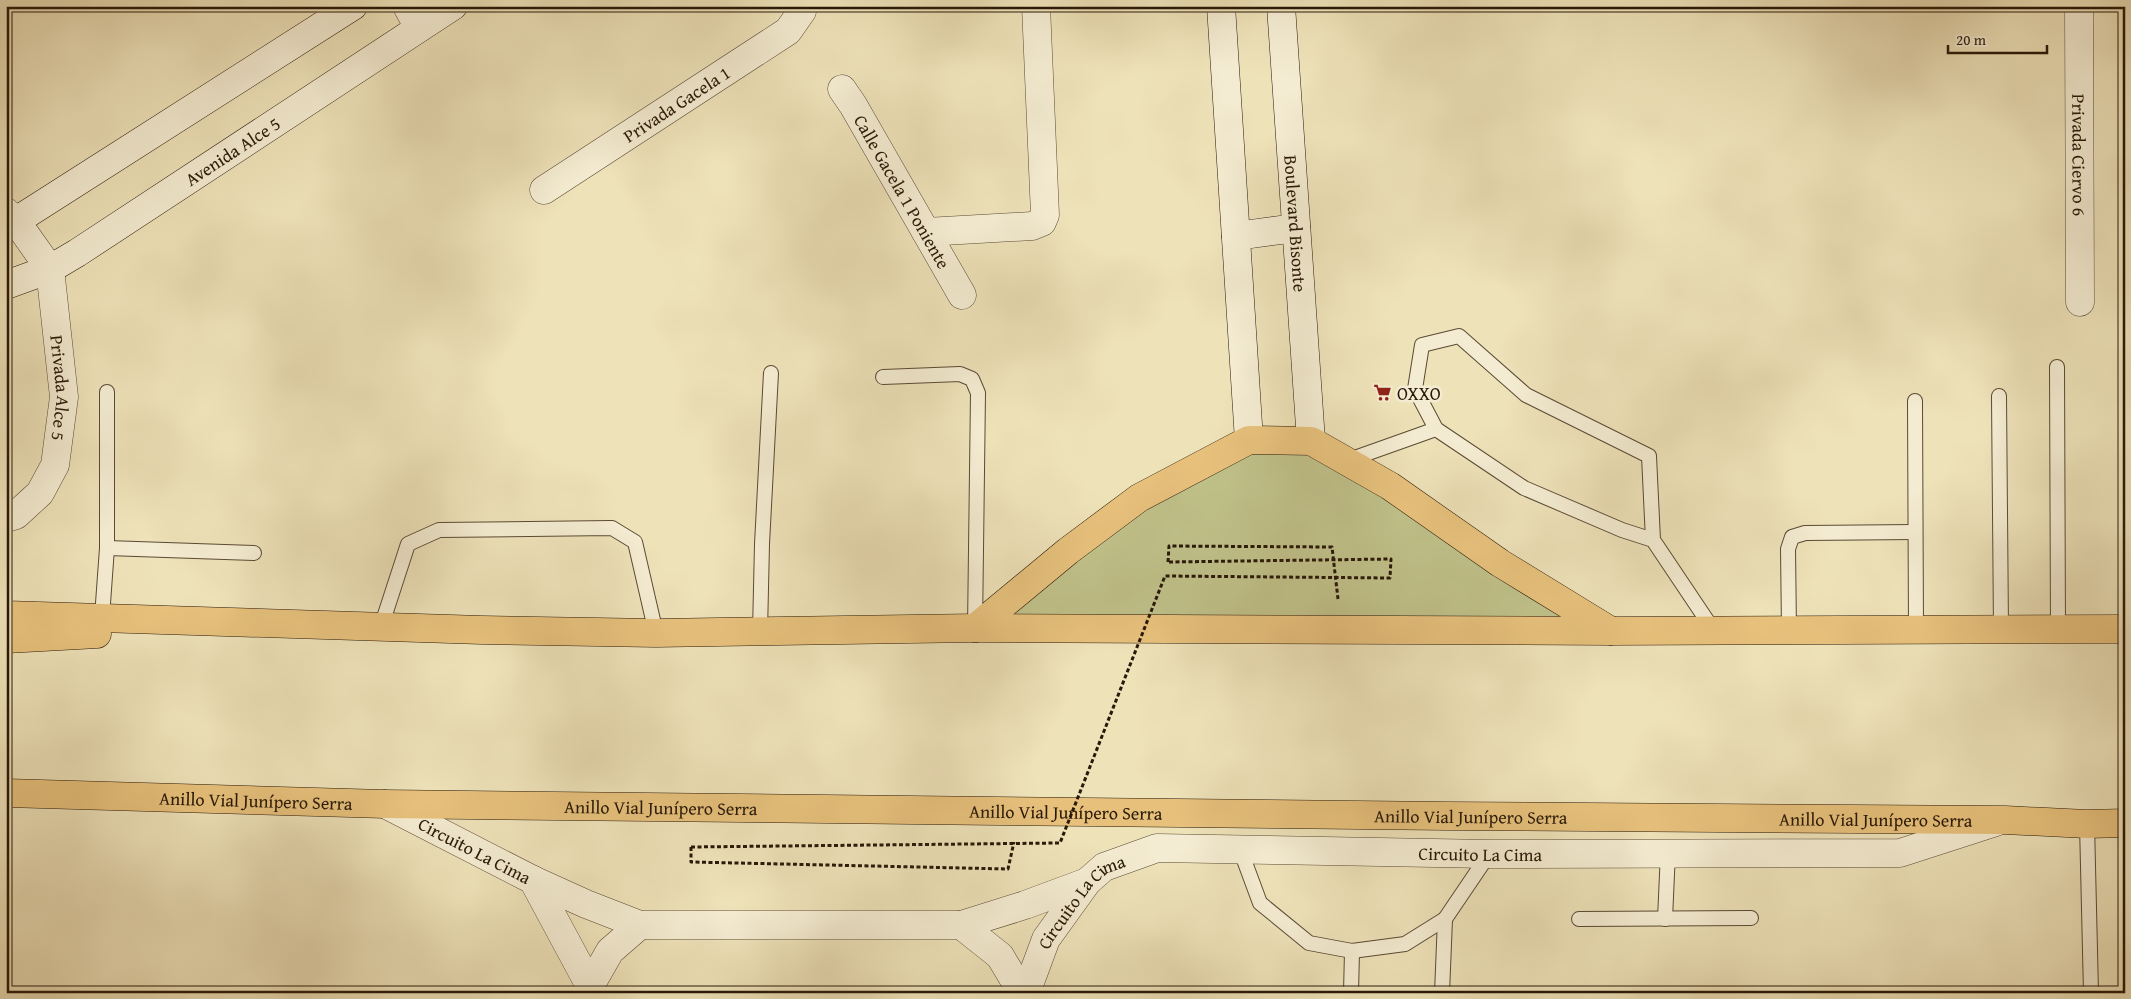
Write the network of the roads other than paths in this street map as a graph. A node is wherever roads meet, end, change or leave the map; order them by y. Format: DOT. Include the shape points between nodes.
graph roads {
  1 [pos="353,6"];
  2 [pos="453,6"];
  3 [pos="1036,6"];
  4 [pos="1221,6"];
  5 [pos="1281,6"];
  6 [pos="2079,6"];
  7 [pos="803,9"];
  8 [pos="413,17"];
  9 [pos="842,88"];
  10 [pos="544,190"];
  11 [pos="10,219"];
  12 [pos="1296,228"];
  13 [pos="926,232"];
  14 [pos="1236,236"];
  15 [pos="50,269"];
  16 [pos="6,285"];
  17 [pos="962,295"];
  18 [pos="2080,302"];
  19 [pos="2057,367"];
  20 [pos="771,373"];
  21 [pos="883,377"];
  22 [pos="107,392"];
  23 [pos="1999,396"];
  24 [pos="1915,400"];
  25 [pos="1436,429"];
  26 [pos="1249,440"];
  27 [pos="1311,441"];
  28 [pos="1346,461"];
  29 [pos="6,518"];
  30 [pos="1915,532"];
  31 [pos="1653,540"];
  32 [pos="107,548"];
  33 [pos="254,553"];
  34 [pos="6,615"];
  35 [pos="102,617"];
  36 [pos="289,624"];
  37 [pos="381,627"];
  38 [pos="975,628"];
  39 [pos="2001,629"];
  40 [pos="2058,629"];
  41 [pos="2125,629"];
  42 [pos="1789,630"];
  43 [pos="1916,630"];
  44 [pos="1611,631"];
  45 [pos="1714,631"];
  46 [pos="656,632"];
  47 [pos="760,632"];
  48 [pos="6,638"];
  49 [pos="6,775"];
  50 [pos="6,793"];
  51 [pos="207,799"];
  52 [pos="385,804"];
  53 [pos="2005,820"];
  54 [pos="2125,823"];
  55 [pos="2087,824"];
  56 [pos="1240,849"];
  57 [pos="1668,852"];
  58 [pos="1489,854"];
  59 [pos="533,880"];
  60 [pos="1087,882"];
  61 [pos="1751,918"];
  62 [pos="1445,919"];
  63 [pos="1578,919"];
  64 [pos="1665,919"];
  65 [pos="640,925"];
  66 [pos="961,925"];
  67 [pos="1352,951"];
  68 [pos="590,989"];
  69 [pos="1024,993"];
  70 [pos="1351,993"];
  71 [pos="1442,993"];
  72 [pos="2091,993"];
  1 -- 11 [label="street"];
  2 -- 8 [label="street, Avenida Alce 5"];
  3 -- 13 [label="street" via="1045,215 1042,222 1032,226"];
  4 -- 14 [label="street"];
  5 -- 12 [label="street, Boulevard Bisonte"];
  6 -- 18 [label="street, Privada Ciervo 6"];
  7 -- 10 [label="street, Privada Gacela 1" via="788,31"];
  8 -- 15 [label="street, Avenida Alce 5"];
  9 -- 13 [label="street, Calle Gacela 1 Poniente"];
  11 -- 15 [label="street"];
  12 -- 14 [label="street"];
  12 -- 27 [label="street, Boulevard Bisonte"];
  13 -- 17 [label="street, Calle Gacela 1 Poniente"];
  14 -- 26 [label="street"];
  15 -- 16 [label="street, Avenida Alce 5"];
  15 -- 29 [label="street, Privada Alce 5" via="64,397 55,465 40,493 16,515"];
  19 -- 40 [label="lane"];
  20 -- 47 [label="lane"];
  21 -- 38 [label="lane" via="960,374 972,379 978,393"];
  22 -- 32 [label="lane"];
  23 -- 39 [label="lane"];
  24 -- 30 [label="lane"];
  25 -- 28 [label="lane"];
  25 -- 31 [label="lane" via="1524,488"];
  25 -- 31 [label="lane" via="1415,389 1422,345 1459,336 1526,395 1649,456"];
  26 -- 27 [label="highway"];
  26 -- 38 [label="highway" via="1139,498 1068,551"];
  27 -- 28 [label="highway"];
  28 -- 44 [label="highway" via="1390,486 1500,563"];
  30 -- 42 [label="lane" via="1805,533 1792,537 1788,549"];
  30 -- 43 [label="lane"];
  31 -- 45 [label="lane"];
  32 -- 33 [label="lane"];
  32 -- 35 [label="lane"];
  34 -- 35 [label="highway"];
  35 -- 36 [label="highway"];
  36 -- 37 [label="highway"];
  36 -- 48 [label="highway"];
  37 -- 46 [label="highway"];
  37 -- 46 [label="lane" via="408,544 439,530 612,528 635,542"];
  38 -- 44 [label="highway"];
  38 -- 47 [label="highway"];
  39 -- 40 [label="highway"];
  39 -- 43 [label="highway"];
  40 -- 41 [label="highway"];
  42 -- 43 [label="highway"];
  42 -- 45 [label="highway"];
  44 -- 45 [label="highway"];
  46 -- 47 [label="highway"];
  49 -- 51 [label="highway"];
  50 -- 51 [label="highway, Anillo Vial Junípero Serra"];
  51 -- 52 [label="highway, Anillo Vial Junípero Serra"];
  52 -- 53 [label="highway, Anillo Vial Junípero Serra"];
  52 -- 59 [label="street, Circuito La Cima"];
  53 -- 55 [label="highway, Anillo Vial Junípero Serra"];
  53 -- 57 [label="street, Circuito La Cima" via="1900,853"];
  54 -- 55 [label="highway, Anillo Vial Junípero Serra"];
  55 -- 72 [label="lane"];
  56 -- 58 [label="street, Circuito La Cima"];
  56 -- 60 [label="street, Circuito La Cima" via="1158,848 1104,867"];
  56 -- 67 [label="lane" via="1260,903 1309,943"];
  57 -- 58 [label="street, Circuito La Cima"];
  57 -- 64 [label="lane"];
  58 -- 62 [label="lane"];
  59 -- 65 [label="street"];
  59 -- 68 [label="street, Circuito La Cima"];
  60 -- 66 [label="street"];
  60 -- 69 [label="street, Circuito La Cima" via="1046,939"];
  61 -- 64 [label="lane"];
  62 -- 67 [label="lane" via="1405,944"];
  62 -- 71 [label="lane"];
  63 -- 64 [label="lane"];
  65 -- 66 [label="street"];
  65 -- 68 [label="street" via="610,951"];
  66 -- 69 [label="street" via="1000,956"];
  67 -- 70 [label="lane"];
}
